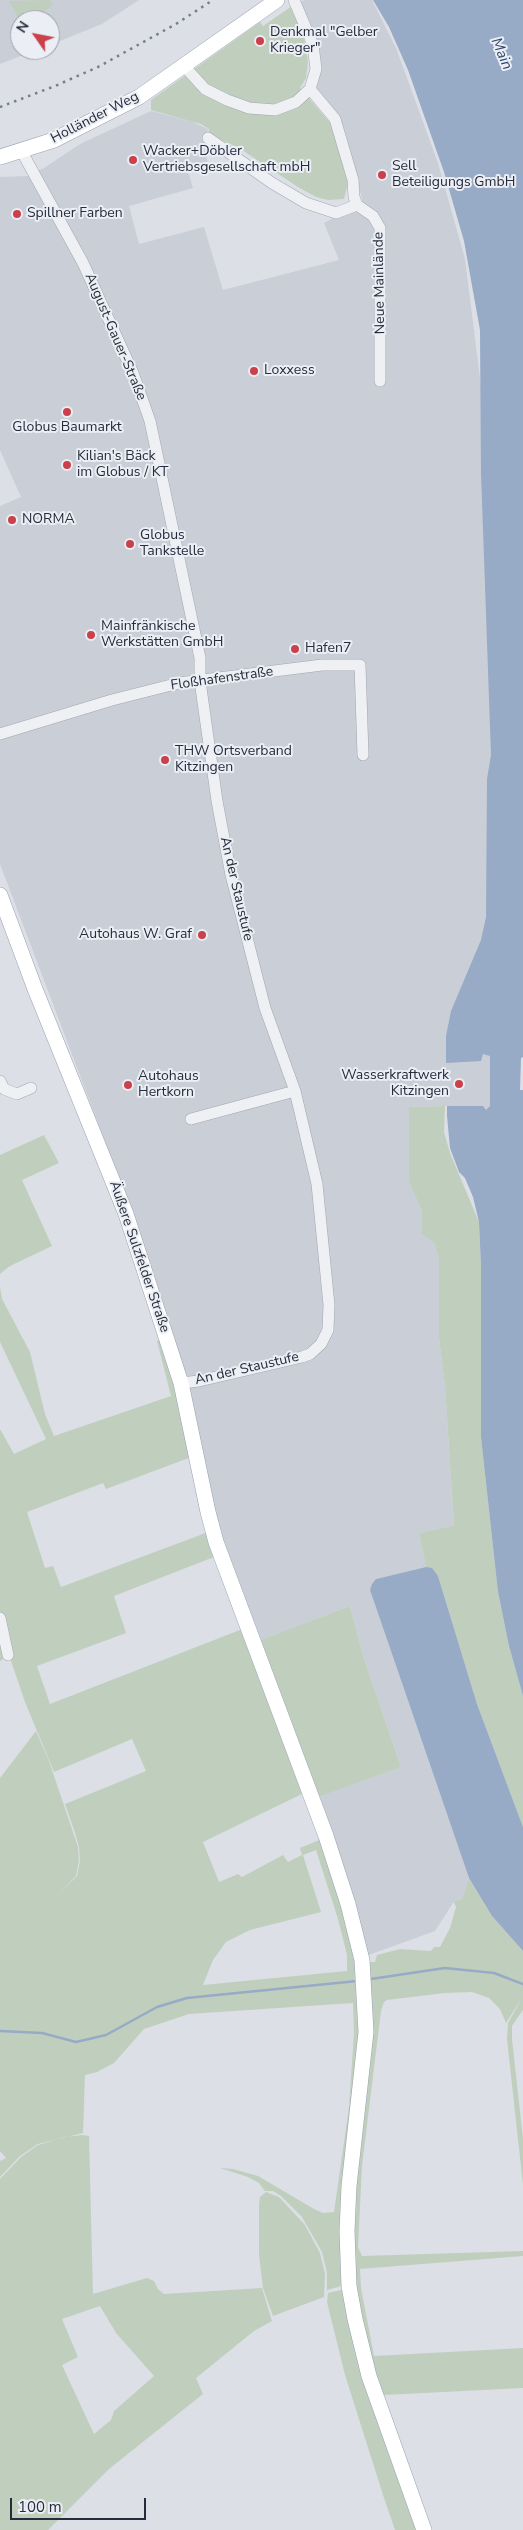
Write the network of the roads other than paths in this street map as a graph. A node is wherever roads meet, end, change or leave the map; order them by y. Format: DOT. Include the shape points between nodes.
graph roads {
  1 [pos="277,0"];
  2 [pos="294,0"];
  3 [pos="184,66"];
  4 [pos="310,89"];
  5 [pos="208,138"];
  6 [pos="22,152"];
  7 [pos="0,158"];
  8 [pos="357,205"];
  9 [pos="380,381"];
  10 [pos="200,681"];
  11 [pos="0,734"];
  12 [pos="363,755"];
  13 [pos="0,895"];
  14 [pos="0,1081"];
  15 [pos="31,1088"];
  16 [pos="295,1091"];
  17 [pos="191,1119"];
  18 [pos="180,1383"];
  19 [pos="0,1618"];
  20 [pos="8,1655"];
  21 [pos="424,2530"];
  1 -- 3 [label="main road, Holländer Weg"];
  2 -- 4 [label="street" via="316,58"];
  3 -- 4 [label="street" via="205,89 249,108 275,110 286,107"];
  3 -- 6 [label="main road, Holländer Weg" via="104,116"];
  4 -- 8 [label="street" via="336,119"];
  5 -- 8 [label="street" via="306,203 336,213"];
  6 -- 7 [label="main road, Holländer Weg"];
  6 -- 10 [label="street, August-Gauer-Straße" via="84,263 133,373 150,421 200,658"];
  8 -- 9 [label="street, Neue Mainlände" via="373,216 380,228"];
  10 -- 11 [label="street, Floßhafenstraße" via="112,700"];
  10 -- 12 [label="street, Floßhafenstraße" via="322,665 360,664"];
  10 -- 16 [label="street, An der Staustufe" via="231,875 265,1008"];
  13 -- 18 [label="main road, Äußere Sulzfelder Straße" via="126,1214"];
  14 -- 15 [label="street" via="4,1089 16,1094"];
  16 -- 17 [label="street"];
  16 -- 18 [label="street, An der Staustufe" via="317,1184 322,1221 329,1305 325,1338 316,1349 302,1357"];
  18 -- 21 [label="main road, Äußere Sulzfelder Straße" via="208,1512 247,1628 326,1836 362,1960 366,2032 349,2186 347,2240 350,2286 369,2376"];
  19 -- 20 [label="street"];
}
